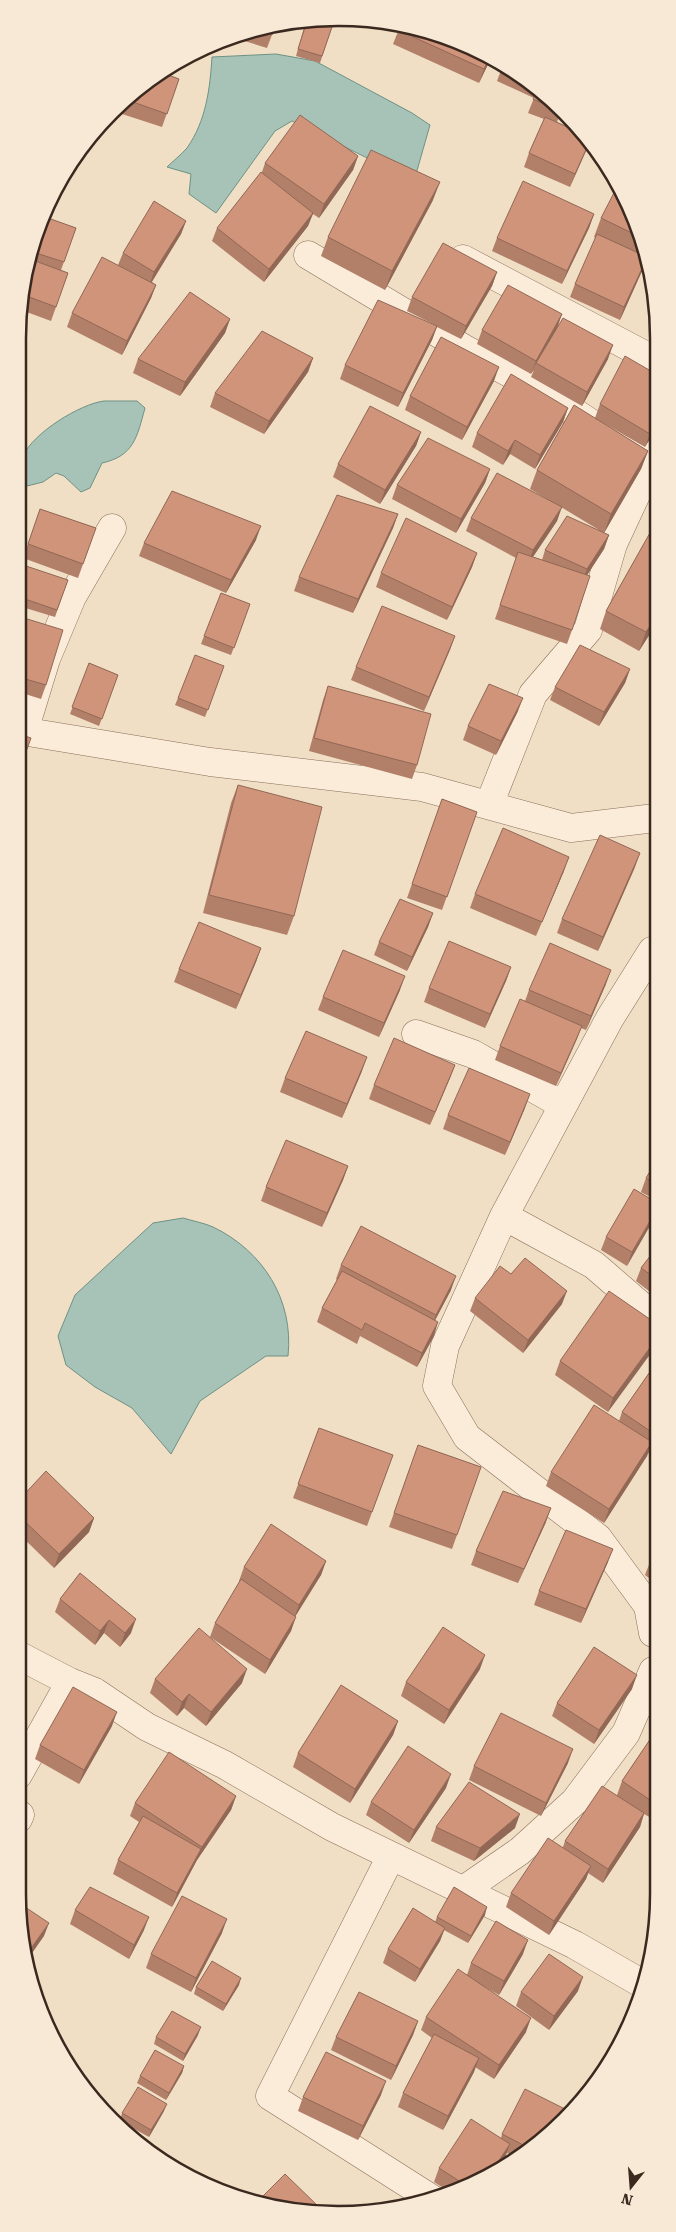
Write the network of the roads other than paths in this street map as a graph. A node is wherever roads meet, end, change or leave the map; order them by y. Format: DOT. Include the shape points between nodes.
graph roads {
  1 [pos="308,255"];
  2 [pos="455,255"];
  3 [pos="650,358"];
  4 [pos="650,456"];
  5 [pos="650,464"];
  6 [pos="112,528"];
  7 [pos="26,722"];
  8 [pos="26,731"];
  9 [pos="489,805"];
  10 [pos="650,819"];
  11 [pos="650,954"];
  12 [pos="416,1034"];
  13 [pos="564,1105"];
  14 [pos="504,1216"];
  15 [pos="650,1315"];
  16 [pos="650,1617"];
  17 [pos="26,1659"];
  18 [pos="650,1678"];
  19 [pos="70,1682"];
  20 [pos="26,1760"];
  21 [pos="391,1856"];
  22 [pos="462,1892"];
  23 [pos="637,1981"];
  24 [pos="424,2193"];
  1 -- 4 [label="street"];
  2 -- 3 [label="street"];
  5 -- 9 [label="street" via="613,544 588,630 533,694"];
  6 -- 7 [label="street" via="72,597 46,659"];
  8 -- 9 [label="street" via="210,762 422,787"];
  9 -- 10 [label="street" via="571,828"];
  11 -- 13 [label="street" via="610,1018"];
  12 -- 13 [label="street" via="473,1054"];
  13 -- 14 [label="street"];
  14 -- 15 [label="street" via="594,1266"];
  14 -- 16 [label="street" via="445,1346 436,1386 467,1437 598,1538 648,1606"];
  17 -- 19 [label="street"];
  18 -- 22 [label="street" via="626,1733 575,1801 520,1851"];
  19 -- 20 [label="street"];
  19 -- 21 [label="street" via="95,1692 147,1726"];
  21 -- 22 [label="street"];
  21 -- 24 [label="street" via="270,2096"];
  22 -- 23 [label="street" via="575,1945"];
}
